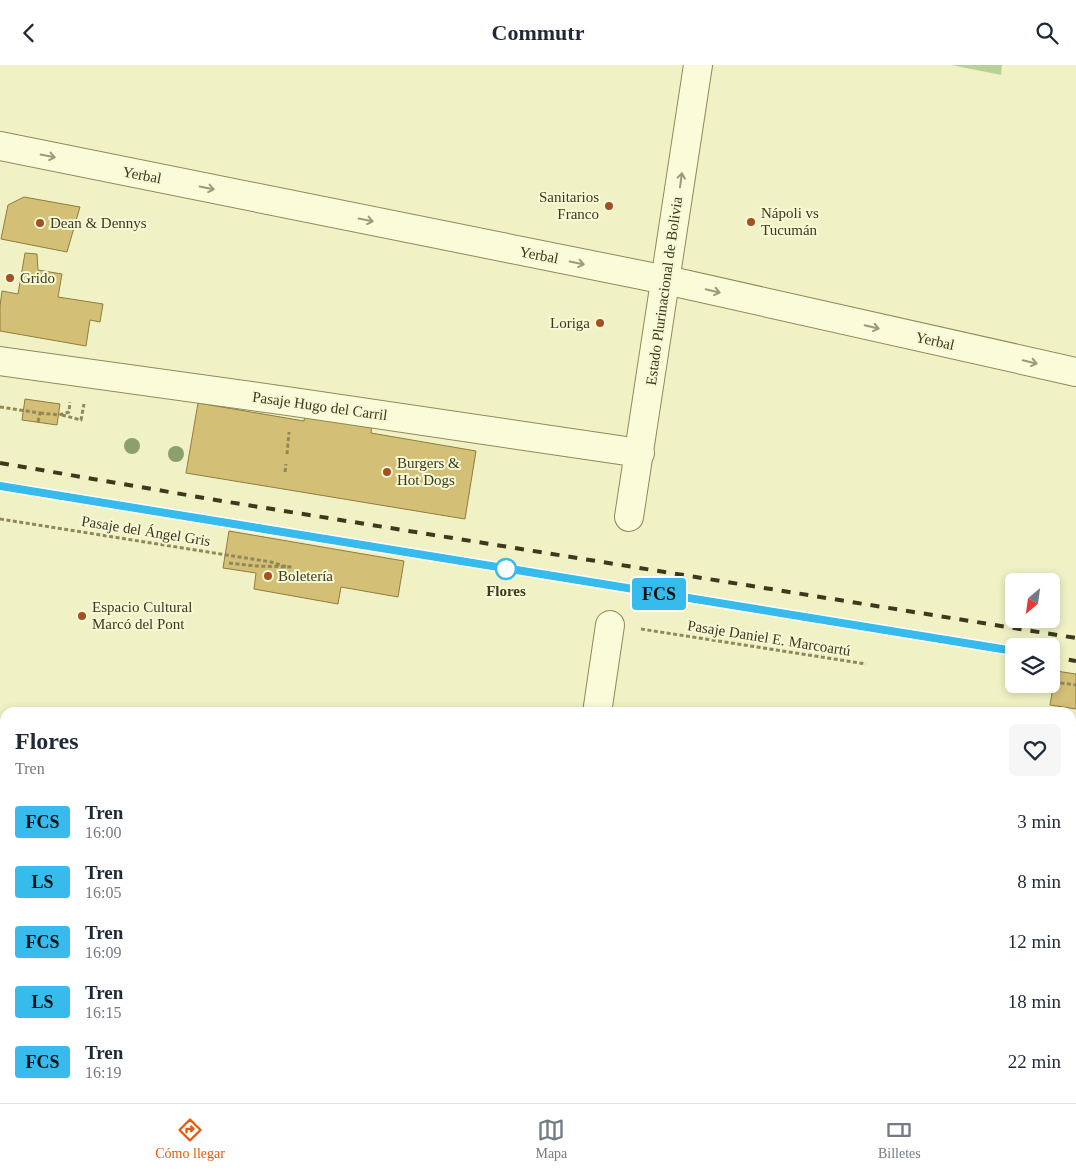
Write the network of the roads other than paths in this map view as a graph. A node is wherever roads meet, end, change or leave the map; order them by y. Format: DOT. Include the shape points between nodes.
graph roads {
  1 [pos="698,65"];
  2 [pos="0,146"];
  3 [pos="666,281"];
  4 [pos="0,361"];
  5 [pos="1076,372"];
  6 [pos="640,453"];
  7 [pos="630,517"];
  8 [pos="610,625"];
  9 [pos="598,707"];
  3 -- 1 [label="street, Estado Plurinacional de Bolivia, one-way"];
  2 -- 3 [label="street, Yerbal, one-way"];
  3 -- 5 [label="street, Yerbal, one-way"];
  3 -- 6 [label="street, Estado Plurinacional de Bolivia"];
  4 -- 6 [label="street, Pasaje Hugo del Carril"];
  6 -- 7 [label="street, Estado Plurinacional de Bolivia"];
  8 -- 9 [label="street"];
}
